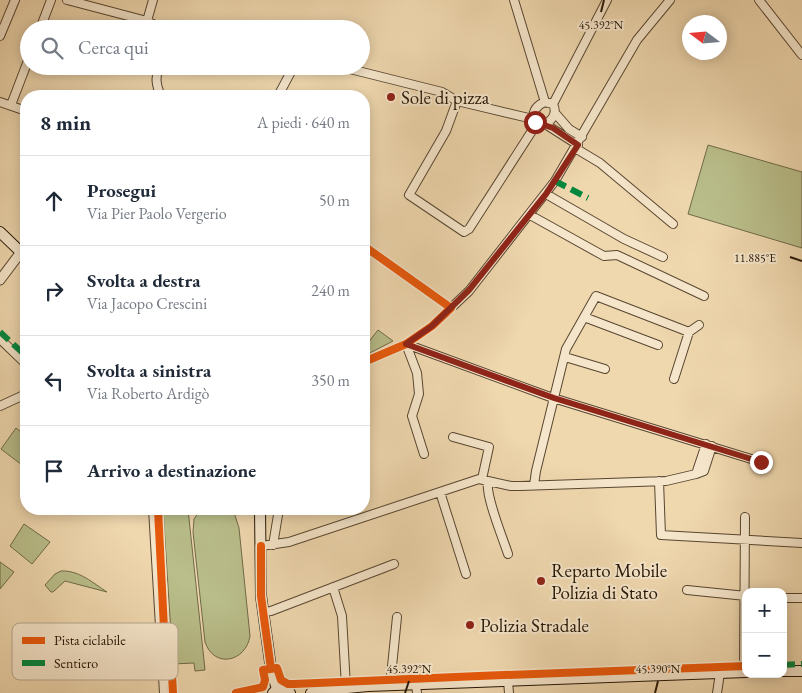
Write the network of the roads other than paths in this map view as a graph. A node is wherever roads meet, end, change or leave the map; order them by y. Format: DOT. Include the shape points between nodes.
graph roads {
  1 [pos="15,0"];
  2 [pos="51,0"];
  3 [pos="67,0"];
  4 [pos="152,0"];
  5 [pos="514,0"];
  6 [pos="607,0"];
  7 [pos="670,0"];
  8 [pos="759,0"];
  9 [pos="43,20"];
  10 [pos="140,20"];
  11 [pos="147,20"];
  12 [pos="0,36"];
  13 [pos="802,55"];
  14 [pos="370,74"];
  15 [pos="22,75"];
  16 [pos="157,75"];
  17 [pos="289,75"];
  18 [pos="158,90"];
  19 [pos="281,90"];
  20 [pos="457,101"];
  21 [pos="0,102"];
  22 [pos="549,103"];
  23 [pos="11,105"];
  24 [pos="20,109"];
  25 [pos="555,113"];
  26 [pos="538,122"];
  27 [pos="578,144"];
  28 [pos="546,194"];
  29 [pos="530,215"];
  30 [pos="673,224"];
  31 [pos="0,232"];
  32 [pos="20,248"];
  33 [pos="370,250"];
  34 [pos="663,257"];
  35 [pos="20,258"];
  36 [pos="0,280"];
  37 [pos="704,296"];
  38 [pos="452,308"];
  39 [pos="584,316"];
  40 [pos="699,325"];
  41 [pos="689,332"];
  42 [pos="0,339"];
  43 [pos="406,344"];
  44 [pos="658,345"];
  45 [pos="564,357"];
  46 [pos="20,358"];
  47 [pos="370,359"];
  48 [pos="606,368"];
  49 [pos="674,379"];
  50 [pos="20,397"];
  51 [pos="554,398"];
  52 [pos="0,406"];
  53 [pos="453,437"];
  54 [pos="709,445"];
  55 [pos="424,454"];
  56 [pos="761,462"];
  57 [pos="485,480"];
  58 [pos="659,481"];
  59 [pos="534,485"];
  60 [pos="440,492"];
  61 [pos="153,515"];
  62 [pos="260,515"];
  63 [pos="278,515"];
  64 [pos="745,517"];
  65 [pos="745,539"];
  66 [pos="802,543"];
  67 [pos="273,545"];
  68 [pos="261,546"];
  69 [pos="508,554"];
  70 [pos="394,564"];
  71 [pos="466,574"];
  72 [pos="333,587"];
  73 [pos="745,588"];
  74 [pos="687,590"];
  75 [pos="742,596"];
  76 [pos="787,598"];
  77 [pos="802,598"];
  78 [pos="263,612"];
  79 [pos="397,617"];
  80 [pos="160,623"];
  81 [pos="802,670"];
  82 [pos="787,671"];
  83 [pos="742,672"];
  84 [pos="720,673"];
  85 [pos="163,680"];
  86 [pos="508,681"];
  87 [pos="390,686"];
  88 [pos="346,687"];
  89 [pos="416,689"];
  90 [pos="275,691"];
  91 [pos="164,693"];
  92 [pos="290,693"];
  93 [pos="311,693"];
  94 [pos="509,693"];
  95 [pos="717,693"];
  1 -- 12 [label="street"];
  2 -- 9 [label="street"];
  3 -- 10 [label="street"];
  4 -- 11 [label="street"];
  5 -- 22 [label="street"];
  6 -- 22 [label="street"];
  7 -- 27 [label="street" via="637,40"];
  8 -- 13 [label="street"];
  14 -- 20 [label="street" via="437,90"];
  15 -- 23 [label="street"];
  16 -- 18 [label="street"];
  17 -- 19 [label="street"];
  20 -- 26 [label="street"];
  20 -- 26 [label="street" via="446,131 409,194 464,232"];
  21 -- 23 [label="street"];
  22 -- 25 [label="street"];
  22 -- 26 [label="street" via="535,110"];
  23 -- 24 [label="street"];
  25 -- 26 [label="street" via="552,118"];
  25 -- 27 [label="street"];
  26 -- 27 [label="street"];
  27 -- 28 [label="street"];
  27 -- 30 [label="street"];
  28 -- 29 [label="street"];
  28 -- 34 [label="street"];
  29 -- 37 [label="street" via="604,256 618,255"];
  29 -- 38 [label="street"];
  31 -- 32 [label="main road"];
  33 -- 38 [label="street"];
  35 -- 36 [label="street"];
  38 -- 43 [label="street"];
  39 -- 41 [label="street" via="596,296"];
  39 -- 44 [label="street"];
  39 -- 45 [label="street"];
  40 -- 41 [label="street"];
  41 -- 49 [label="street"];
  42 -- 46 [label="street"];
  43 -- 47 [label="street"];
  43 -- 51 [label="street"];
  43 -- 55 [label="street" via="417,373 419,394 412,416"];
  45 -- 48 [label="street"];
  45 -- 51 [label="street"];
  50 -- 52 [label="street"];
  51 -- 54 [label="street"];
  51 -- 59 [label="street"];
  53 -- 57 [label="street" via="489,447"];
  54 -- 56 [label="street"];
  54 -- 58 [label="street" via="696,474"];
  57 -- 59 [label="street" via="511,486"];
  57 -- 60 [label="street"];
  57 -- 69 [label="street"];
  58 -- 59 [label="street"];
  58 -- 65 [label="street" via="661,535"];
  60 -- 67 [label="street"];
  60 -- 71 [label="street"];
  61 -- 80 [label="street"];
  62 -- 68 [label="main road"];
  63 -- 67 [label="street"];
  64 -- 65 [label="street"];
  65 -- 66 [label="street"];
  65 -- 73 [label="street"];
  67 -- 68 [label="street"];
  68 -- 78 [label="main road"];
  70 -- 72 [label="street"];
  72 -- 78 [label="street" via="271,612"];
  72 -- 88 [label="street" via="342,616"];
  74 -- 75 [label="street"];
  76 -- 77 [label="street"];
  78 -- 90 [label="main road"];
  79 -- 87 [label="street"];
  81 -- 82 [label="main road"];
  83 -- 84 [label="main road"];
  84 -- 86 [label="main road"];
  84 -- 95 [label="street"];
  85 -- 91 [label="street"];
  86 -- 89 [label="main road"];
  86 -- 94 [label="street"];
  87 -- 88 [label="main road"];
  87 -- 89 [label="main road"];
  88 -- 93 [label="main road"];
  90 -- 92 [label="main road" via="283,688"];
}
